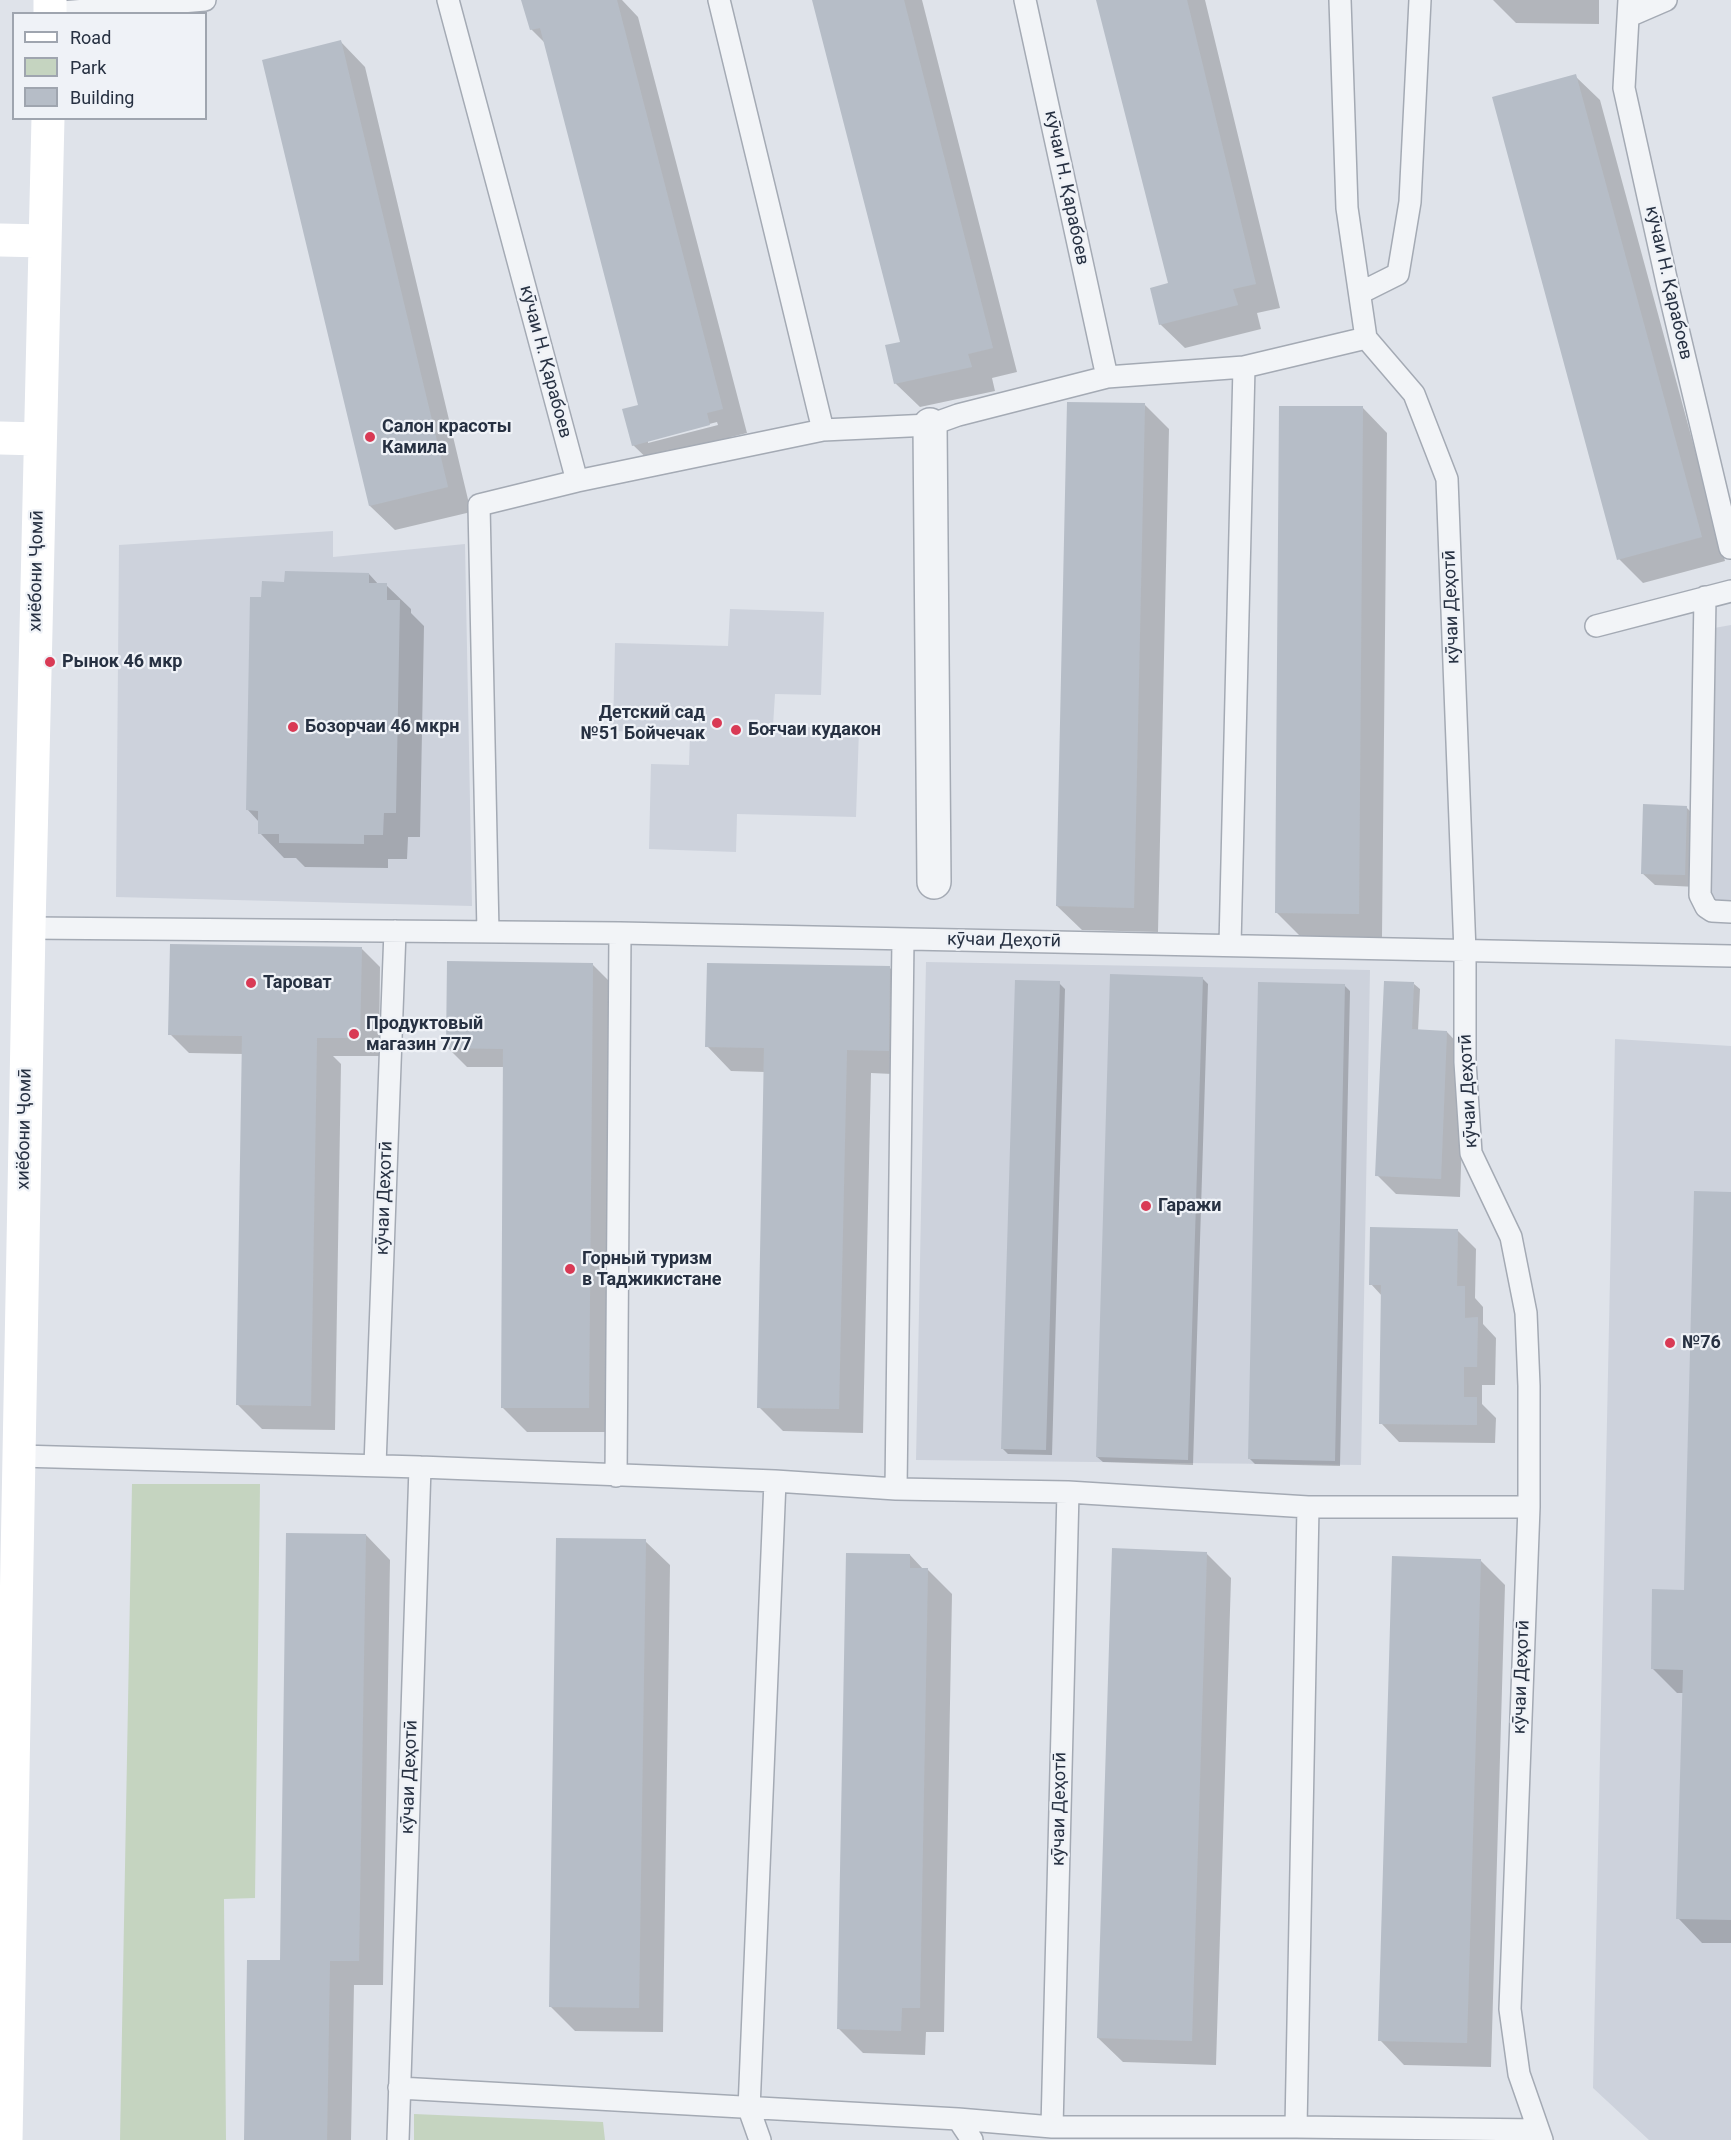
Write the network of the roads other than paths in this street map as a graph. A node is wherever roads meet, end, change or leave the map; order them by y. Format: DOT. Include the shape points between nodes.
graph roads {
  1 [pos="206,0"];
  2 [pos="448,0"];
  3 [pos="720,0"];
  4 [pos="1025,0"];
  5 [pos="1340,0"];
  6 [pos="1420,0"];
  7 [pos="1666,0"];
  8 [pos="1629,8"];
  9 [pos="62,12"];
  10 [pos="48,120"];
  11 [pos="0,240"];
  12 [pos="45,241"];
  13 [pos="1360,293"];
  14 [pos="1366,338"];
  15 [pos="1244,367"];
  16 [pos="1107,377"];
  17 [pos="930,425"];
  18 [pos="823,430"];
  19 [pos="0,438"];
  20 [pos="40,439"];
  21 [pos="577,481"];
  22 [pos="1730,548"];
  23 [pos="1731,591"];
  24 [pos="1706,597"];
  25 [pos="1596,626"];
  26 [pos="934,882"];
  27 [pos="1731,912"];
  28 [pos="28,928"];
  29 [pos="395,931"];
  30 [pos="488,932"];
  31 [pos="620,933"];
  32 [pos="903,939"];
  33 [pos="1230,945"];
  34 [pos="1465,952"];
  35 [pos="1731,956"];
  36 [pos="19,1456"];
  37 [pos="375,1465"];
  38 [pos="420,1467"];
  39 [pos="616,1476"];
  40 [pos="775,1481"];
  41 [pos="896,1489"];
  42 [pos="1068,1492"];
  43 [pos="1308,1507"];
  44 [pos="1528,1508"];
  45 [pos="399,2088"];
  46 [pos="748,2109"];
  47 [pos="958,2119"];
  48 [pos="1052,2127"];
  49 [pos="1296,2127"];
  50 [pos="1080,2133"];
  51 [pos="1368,2134"];
  52 [pos="1540,2135"];
  53 [pos="6,2140"];
  54 [pos="398,2140"];
  55 [pos="760,2140"];
  56 [pos="972,2140"];
  1 -- 9 [label="lane"];
  2 -- 21 [label="lane, кӯчаи Н. Қарабоев"];
  3 -- 18 [label="lane"];
  4 -- 16 [label="lane, кӯчаи Н. Қарабоев"];
  5 -- 13 [label="lane" via="1347,208"];
  6 -- 13 [label="lane" via="1410,202 1398,274"];
  7 -- 8 [label="lane, кӯчаи Н. Қарабоев"];
  8 -- 22 [label="lane, кӯчаи Н. Қарабоев" via="1624,88"];
  10 -- 12 [label="main road, хиёбони Ҷомӣ"];
  11 -- 12 [label="main road"];
  12 -- 20 [label="main road, хиёбони Ҷомӣ"];
  13 -- 14 [label="lane"];
  14 -- 15 [label="lane"];
  14 -- 34 [label="lane, кӯчаи Деҳотӣ" via="1414,394 1447,479"];
  15 -- 16 [label="lane"];
  15 -- 33 [label="lane"];
  16 -- 17 [label="lane"];
  17 -- 18 [label="lane"];
  17 -- 26 [label="street"];
  18 -- 21 [label="lane"];
  19 -- 20 [label="main road"];
  20 -- 28 [label="main road, хиёбони Ҷомӣ"];
  21 -- 30 [label="lane" via="478,505"];
  23 -- 24 [label="lane"];
  24 -- 25 [label="lane"];
  24 -- 27 [label="lane" via="1700,895 1712,911"];
  28 -- 29 [label="lane, кӯчаи Деҳотӣ"];
  28 -- 36 [label="main road, хиёбони Ҷомӣ"];
  29 -- 30 [label="lane, кӯчаи Деҳотӣ"];
  29 -- 37 [label="lane, кӯчаи Деҳотӣ"];
  30 -- 31 [label="lane, кӯчаи Деҳотӣ"];
  31 -- 32 [label="lane, кӯчаи Деҳотӣ"];
  31 -- 39 [label="lane"];
  32 -- 33 [label="lane, кӯчаи Деҳотӣ"];
  32 -- 41 [label="lane"];
  33 -- 34 [label="lane, кӯчаи Деҳотӣ"];
  34 -- 35 [label="lane, кӯчаи Деҳотӣ"];
  34 -- 44 [label="lane, кӯчаи Деҳотӣ" via="1465,1062 1471,1153 1510,1237 1526,1313"];
  36 -- 37 [label="lane"];
  36 -- 53 [label="main road, хиёбони Ҷомӣ"];
  37 -- 38 [label="lane"];
  38 -- 39 [label="lane"];
  38 -- 45 [label="lane, кӯчаи Деҳотӣ"];
  39 -- 40 [label="lane"];
  40 -- 41 [label="lane"];
  40 -- 46 [label="lane"];
  41 -- 42 [label="lane"];
  42 -- 43 [label="lane"];
  42 -- 48 [label="lane, кӯчаи Деҳотӣ"];
  43 -- 44 [label="lane"];
  43 -- 49 [label="lane"];
  44 -- 52 [label="lane, кӯчаи Деҳотӣ" via="1510,2009 1519,2074"];
  45 -- 46 [label="lane, кӯчаи Деҳотӣ"];
  45 -- 54 [label="lane, кӯчаи Деҳотӣ"];
  46 -- 47 [label="lane, кӯчаи Деҳотӣ"];
  46 -- 55 [label="lane"];
  47 -- 48 [label="lane, кӯчаи Деҳотӣ"];
  47 -- 56 [label="lane"];
  48 -- 50 [label="lane, кӯчаи Деҳотӣ"];
  49 -- 50 [label="lane, кӯчаи Деҳотӣ"];
  49 -- 51 [label="lane, кӯчаи Деҳотӣ"];
  51 -- 52 [label="lane, кӯчаи Деҳотӣ"];
}
